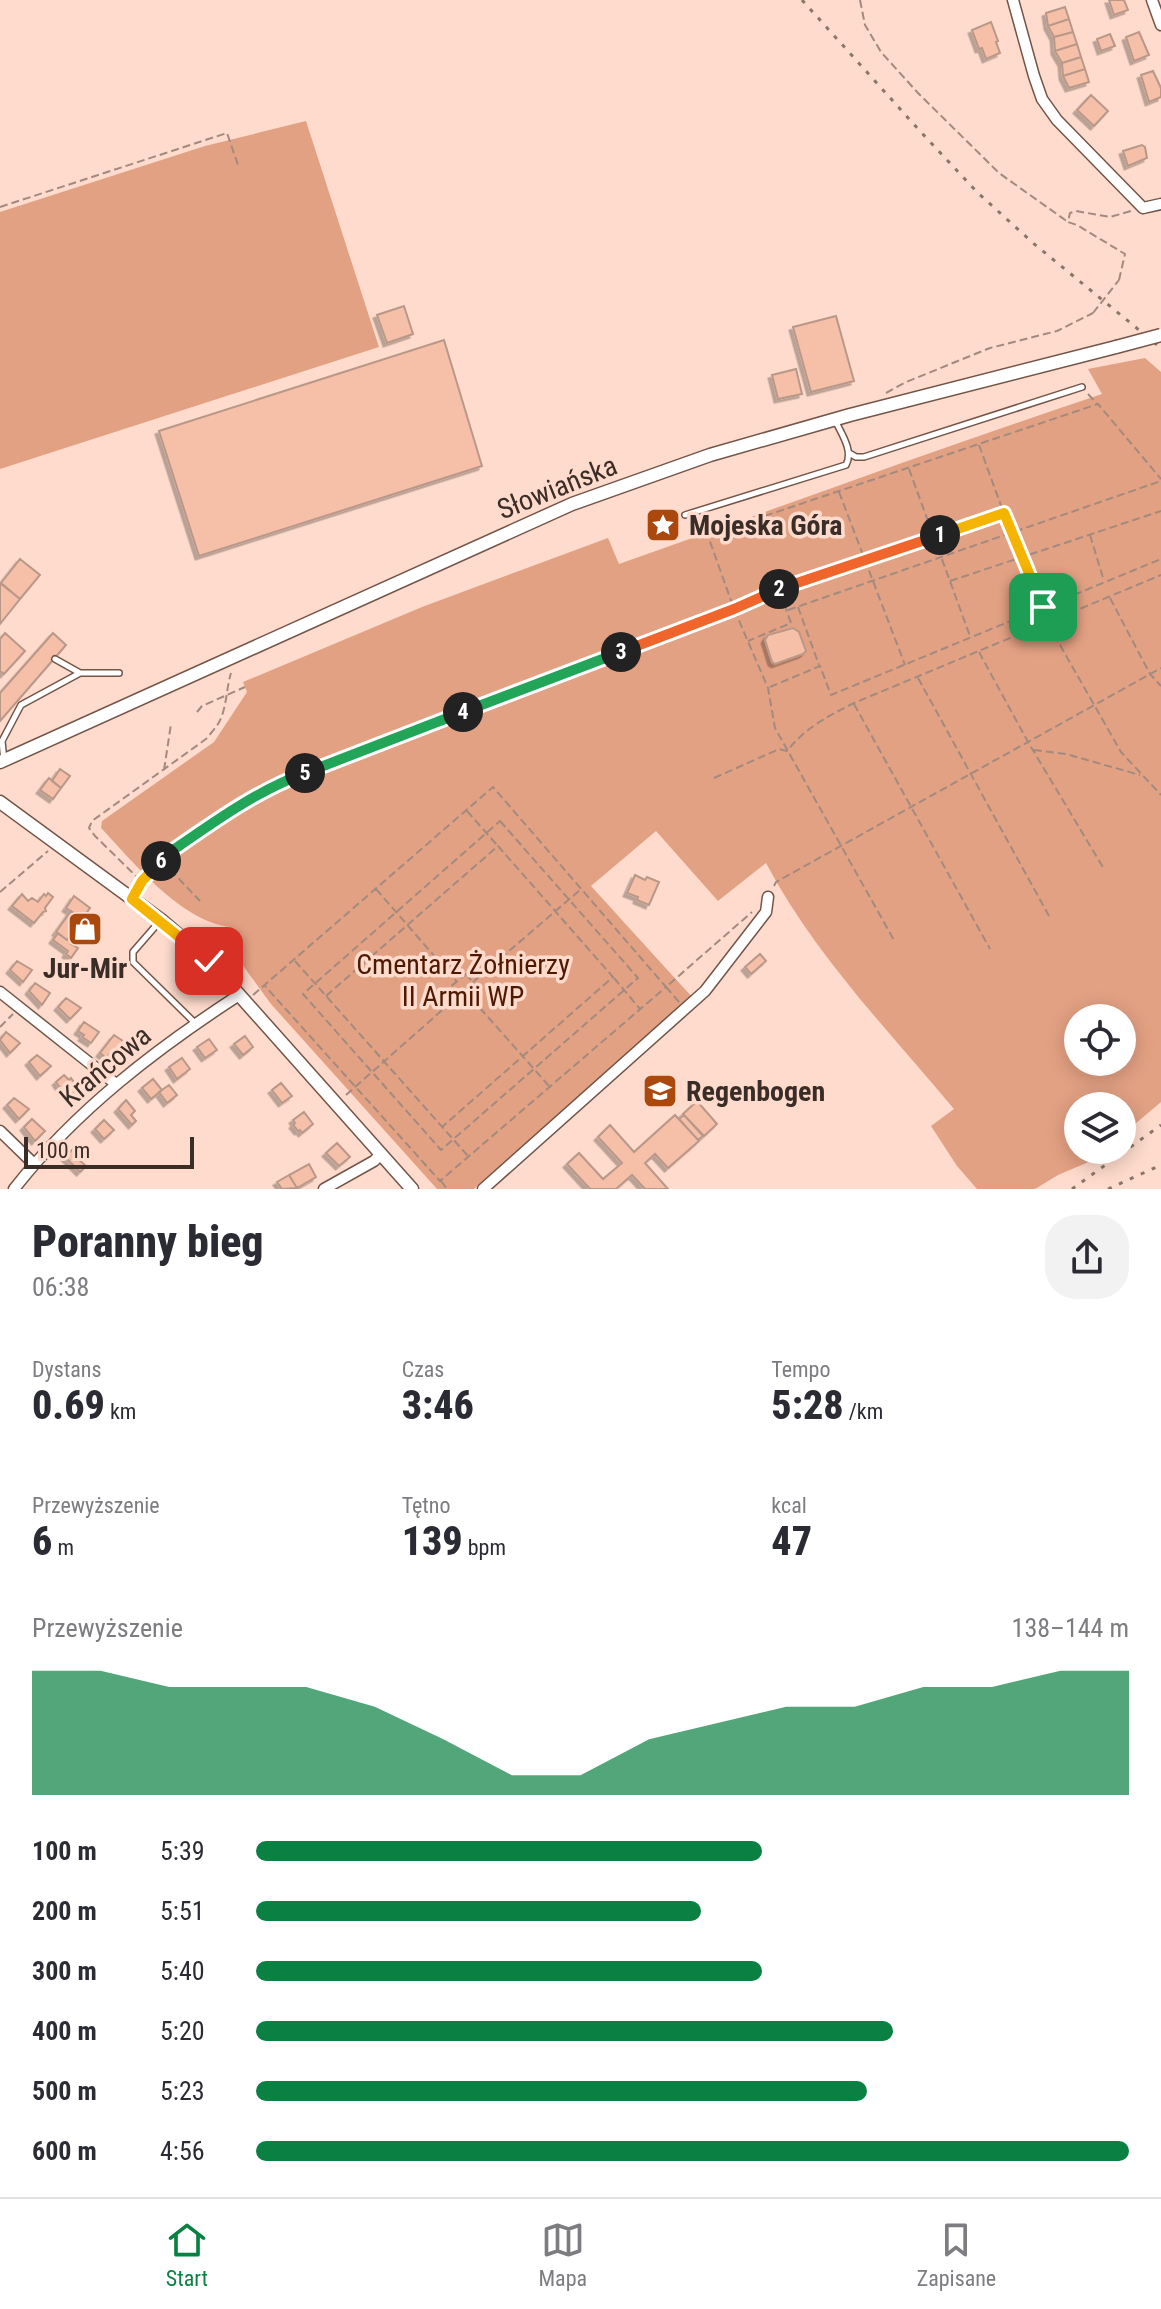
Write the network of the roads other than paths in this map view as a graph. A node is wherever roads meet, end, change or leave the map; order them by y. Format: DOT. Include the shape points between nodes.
graph roads {
  1 [pos="1013,0"];
  2 [pos="1152,0"];
  3 [pos="1161,25"];
  4 [pos="1161,204"];
  5 [pos="1161,335"];
  6 [pos="1082,387"];
  7 [pos="835,419"];
  8 [pos="849,453"];
  9 [pos="685,515"];
  10 [pos="55,659"];
  11 [pos="80,673"];
  12 [pos="119,673"];
  13 [pos="2,762"];
  14 [pos="0,802"];
  15 [pos="768,897"];
  16 [pos="161,920"];
  17 [pos="0,992"];
  18 [pos="239,995"];
  19 [pos="196,1024"];
  20 [pos="116,1084"];
  21 [pos="0,1131"];
  22 [pos="381,1154"];
  23 [pos="34,1164"];
  24 [pos="14,1189"];
  25 [pos="324,1189"];
  26 [pos="412,1189"];
  27 [pos="483,1189"];
  1 -- 4 [label="street" via="1042,99 1057,120 1143,208"];
  2 -- 3 [label="street"];
  5 -- 7 [label="street, Słowiańska, bridge"];
  6 -- 8 [label="lane" via="864,457"];
  7 -- 8 [label="lane"];
  7 -- 13 [label="street, Słowiańska" via="710,455 572,504"];
  8 -- 9 [label="lane" via="846,465 836,469"];
  10 -- 11 [label="lane"];
  11 -- 12 [label="lane"];
  11 -- 13 [label="lane" via="21,705 2,741"];
  14 -- 16 [label="street"];
  15 -- 27 [label="street" via="766,912 705,991"];
  16 -- 18 [label="street"];
  16 -- 19 [label="lane" via="133,952 133,962"];
  17 -- 20 [label="street"];
  18 -- 19 [label="street, Krańcowa"];
  18 -- 22 [label="street"];
  19 -- 20 [label="street, Krańcowa"];
  20 -- 23 [label="street, Krańcowa"];
  21 -- 23 [label="street"];
  22 -- 25 [label="street"];
  22 -- 26 [label="street"];
  23 -- 24 [label="street, Krańcowa"];
}
